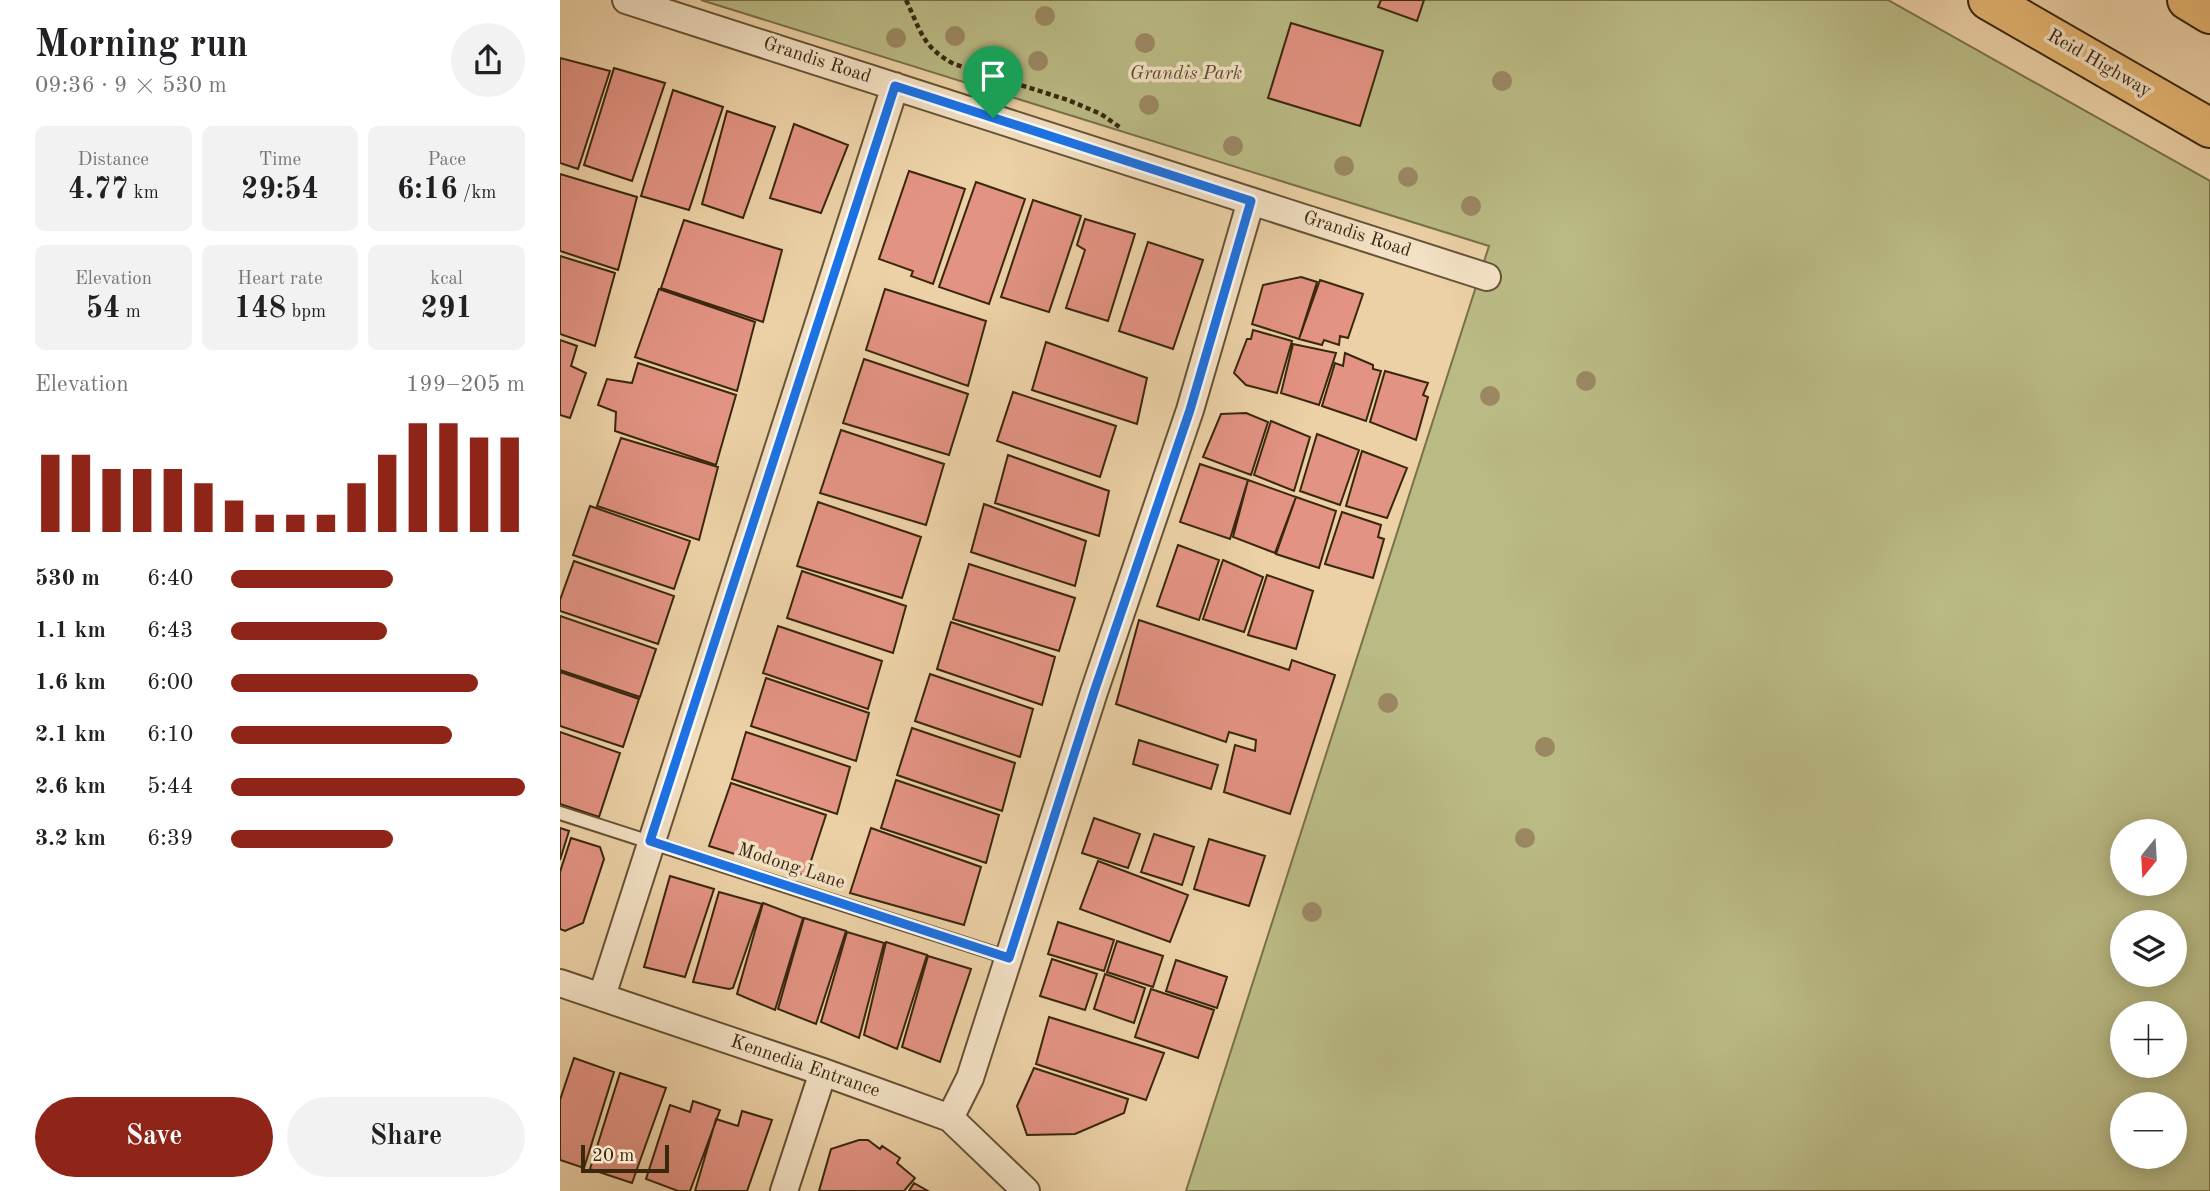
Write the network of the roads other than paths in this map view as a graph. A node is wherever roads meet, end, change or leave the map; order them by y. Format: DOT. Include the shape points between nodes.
graph roads {
  1 [pos="626,0"];
  2 [pos="1988,0"];
  3 [pos="2187,0"];
  4 [pos="2210,14"];
  5 [pos="895,86"];
  6 [pos="2210,128"];
  7 [pos="1251,201"];
  8 [pos="1487,277"];
  9 [pos="560,813"];
  10 [pos="650,841"];
  11 [pos="1009,958"];
  12 [pos="560,984"];
  13 [pos="602,996"];
  14 [pos="823,1072"];
  15 [pos="950,1118"];
  16 [pos="784,1191"];
  17 [pos="1026,1191"];
  1 -- 5 [label="street, Grandis Road"];
  2 -- 6 [label="highway, Reid Highway"];
  3 -- 4 [label="highway"];
  5 -- 7 [label="street, Grandis Road"];
  5 -- 10 [label="street"];
  7 -- 8 [label="street, Grandis Road"];
  7 -- 11 [label="street" via="1190,410"];
  9 -- 10 [label="lane, Modong Lane"];
  10 -- 11 [label="lane, Modong Lane"];
  10 -- 13 [label="street"];
  11 -- 15 [label="street" via="970,1079"];
  12 -- 13 [label="street, Kennedia Entrance"];
  13 -- 14 [label="street, Kennedia Entrance"];
  14 -- 15 [label="street, Kennedia Entrance"];
  14 -- 16 [label="street"];
  15 -- 17 [label="street, Kennedia Entrance"];
}
